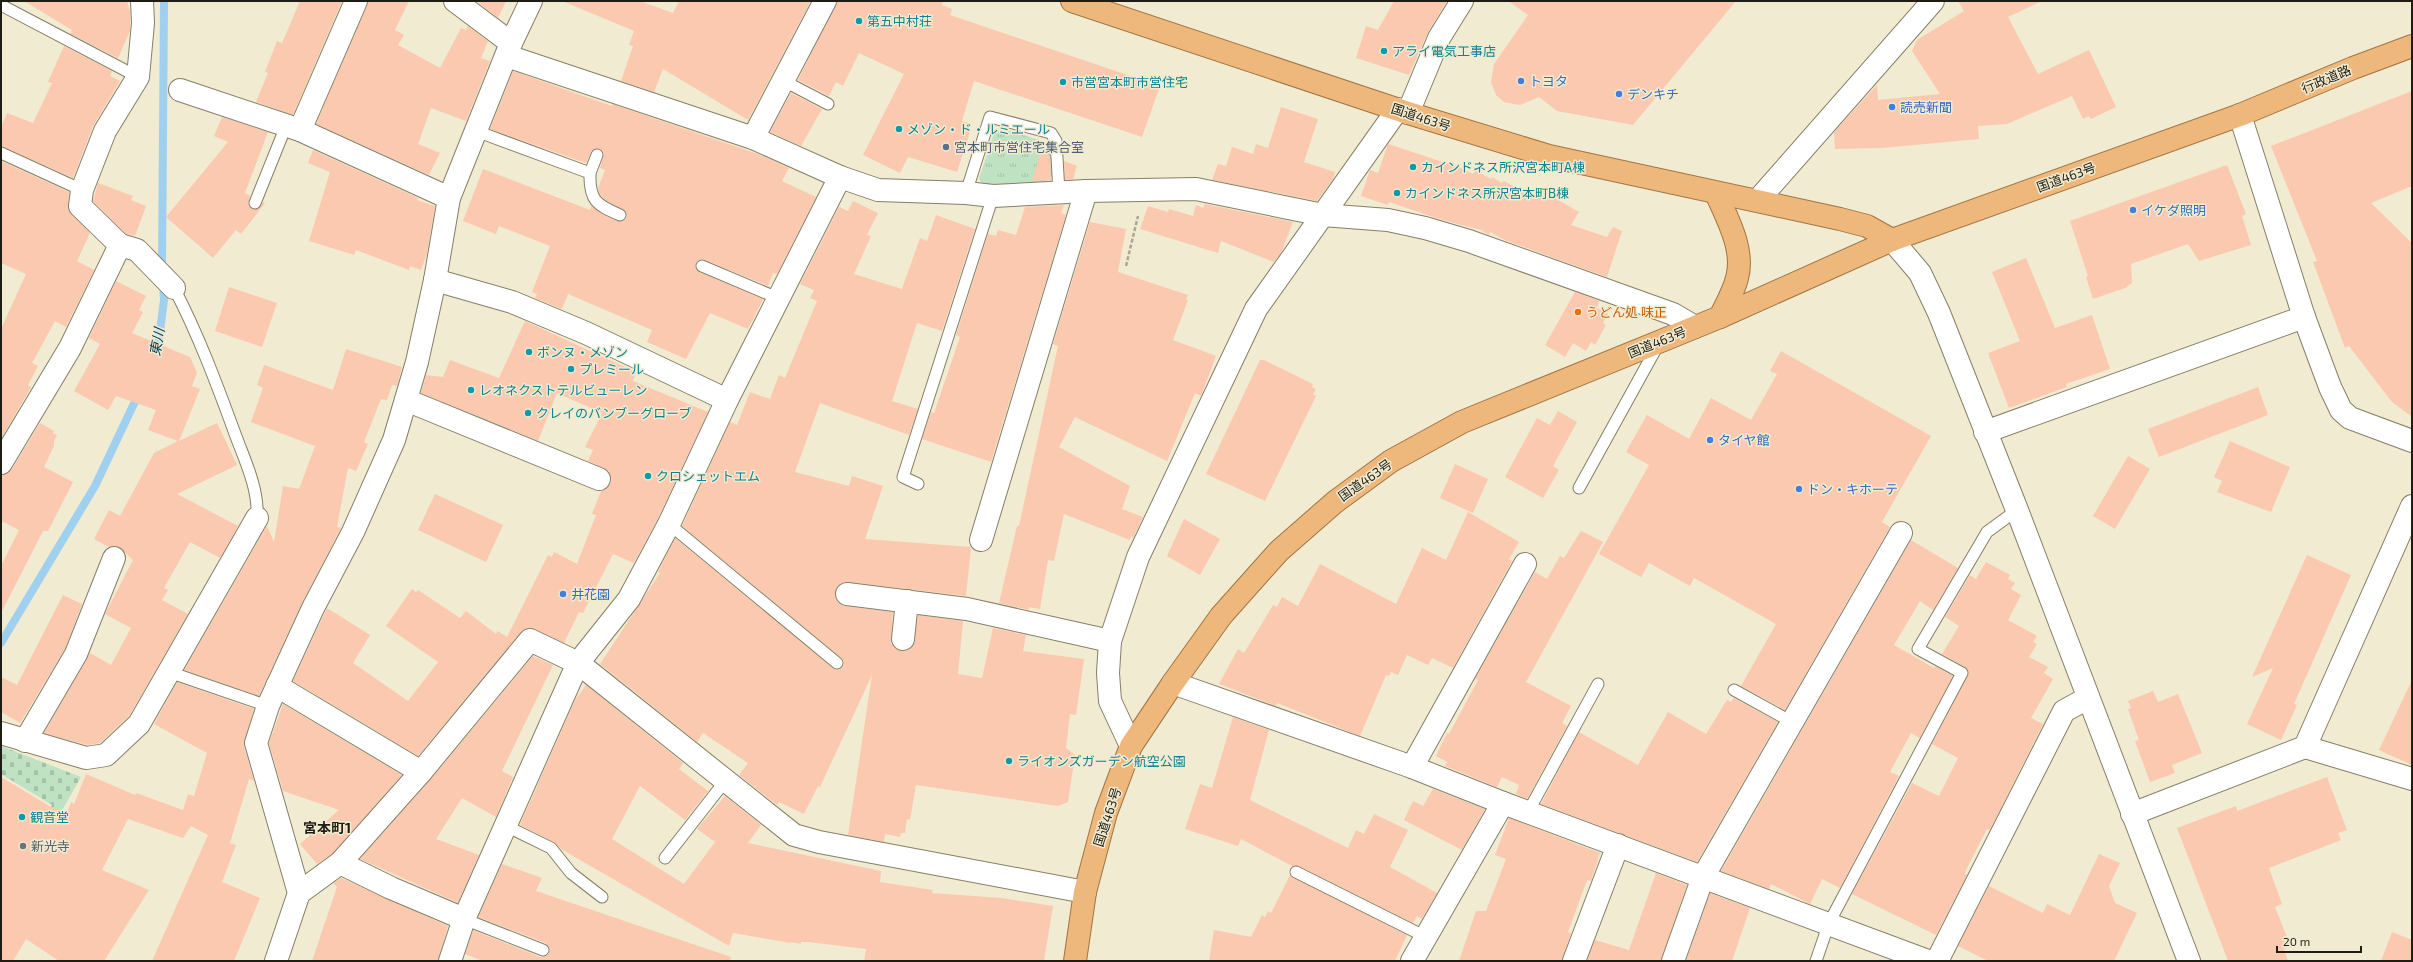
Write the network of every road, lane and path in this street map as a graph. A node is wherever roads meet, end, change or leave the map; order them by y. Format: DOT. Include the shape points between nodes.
graph roads {
  1 [pos="142,1"];
  2 [pos="356,1"];
  3 [pos="455,1"];
  4 [pos="531,1"];
  5 [pos="825,1"];
  6 [pos="1072,1"];
  7 [pos="1462,1"];
  8 [pos="1934,1"];
  9 [pos="1,5"];
  10 [pos="2412,46"];
  11 [pos="509,49"];
  12 [pos="138,77"];
  13 [pos="784,81"];
  14 [pos="180,90"];
  15 [pos="828,104"];
  16 [pos="1403,111"];
  17 [pos="2240,115"];
  18 [pos="293,128"];
  19 [pos="476,131"];
  20 [pos="753,138"];
  21 [pos="1,153"];
  22 [pos="597,155"];
  23 [pos="590,173"];
  24 [pos="840,177"];
  25 [pos="82,190"];
  26 [pos="1144,190"];
  27 [pos="1086,191"];
  28 [pos="1059,192"];
  29 [pos="966,193"];
  30 [pos="1716,193"];
  31 [pos="993,196"];
  32 [pos="449,198"];
  33 [pos="1758,200"];
  34 [pos="255,203"];
  35 [pos="1323,215"];
  36 [pos="620,216"];
  37 [pos="1892,240"];
  38 [pos="128,248"];
  39 [pos="702,266"];
  40 [pos="1126,266"];
  41 [pos="435,280"];
  42 [pos="174,288"];
  43 [pos="780,299"];
  44 [pos="1720,317"];
  45 [pos="2304,317"];
  46 [pos="1695,327"];
  47 [pos="1660,340"];
  48 [pos="406,400"];
  49 [pos="726,400"];
  50 [pos="1985,432"];
  51 [pos="2412,441"];
  52 [pos="1,463"];
  53 [pos="600,479"];
  54 [pos="918,484"];
  55 [pos="1579,488"];
  56 [pos="2412,506"];
  57 [pos="2017,510"];
  58 [pos="257,518"];
  59 [pos="669,524"];
  60 [pos="1901,532"];
  61 [pos="980,540"];
  62 [pos="114,558"];
  63 [pos="1525,564"];
  64 [pos="848,594"];
  65 [pos="907,601"];
  66 [pos="903,639"];
  67 [pos="1110,641"];
  68 [pos="578,663"];
  69 [pos="837,663"];
  70 [pos="169,672"];
  71 [pos="1173,683"];
  72 [pos="1598,684"];
  73 [pos="277,686"];
  74 [pos="1734,690"];
  75 [pos="2088,698"];
  76 [pos="268,706"];
  77 [pos="1792,722"];
  78 [pos="1,733"];
  79 [pos="25,741"];
  80 [pos="1131,746"];
  81 [pos="2305,747"];
  82 [pos="1412,767"];
  83 [pos="421,772"];
  84 [pos="2412,779"];
  85 [pos="726,780"];
  86 [pos="1503,803"];
  87 [pos="1528,812"];
  88 [pos="2132,814"];
  89 [pos="504,825"];
  90 [pos="1618,845"];
  91 [pos="665,858"];
  92 [pos="340,863"];
  93 [pos="1296,872"];
  94 [pos="1703,877"];
  95 [pos="1085,892"];
  96 [pos="299,893"];
  97 [pos="602,897"];
  98 [pos="464,919"];
  99 [pos="1829,923"];
  100 [pos="1426,937"];
  101 [pos="544,950"];
  102 [pos="276,961"];
  103 [pos="450,961"];
  104 [pos="1075,961"];
  105 [pos="1412,961"];
  106 [pos="1574,961"];
  107 [pos="1673,961"];
  108 [pos="1816,961"];
  109 [pos="1928,961"];
  110 [pos="1937,961"];
  111 [pos="2189,961"];
  1 -- 12 [label="street" via="143,23"];
  2 -- 18 [label="street"];
  3 -- 11 [label="street"];
  4 -- 11 [label="street"];
  5 -- 13 [label="street"];
  6 -- 16 [label="highway, 国道463号"];
  7 -- 16 [label="street" via="1439,38"];
  8 -- 33 [label="street"];
  9 -- 12 [label="lane"];
  10 -- 17 [label="highway, 行政道路"];
  11 -- 19 [label="street"];
  11 -- 20 [label="street"];
  12 -- 25 [label="street" via="105,132"];
  13 -- 15 [label="lane"];
  13 -- 20 [label="street"];
  14 -- 18 [label="street"];
  16 -- 30 [label="highway, 国道463号" via="1548,156"];
  16 -- 35 [label="street"];
  17 -- 37 [label="highway, 国道463号"];
  17 -- 45 [label="street"];
  18 -- 32 [label="street"];
  18 -- 34 [label="lane"];
  19 -- 23 [label="lane"];
  19 -- 32 [label="street"];
  20 -- 24 [label="street"];
  21 -- 25 [label="lane"];
  22 -- 23 [label="lane"];
  23 -- 36 [label="lane" via="589,189 598,205"];
  24 -- 29 [label="street" via="878,190"];
  24 -- 43 [label="street"];
  25 -- 38 [label="street" via="80,206"];
  26 -- 27 [label="street"];
  26 -- 35 [label="street" via="1196,189"];
  26 -- 40 [label="path"];
  27 -- 28 [label="street"];
  27 -- 61 [label="street"];
  28 -- 29 [label="lane" via="1056,141 1051,133 990,117"];
  28 -- 31 [label="street"];
  29 -- 31 [label="street"];
  30 -- 33 [label="highway, 国道463号"];
  30 -- 44 [label="highway" via="1732,228 1738,254 1738,277"];
  31 -- 54 [label="lane" via="903,477"];
  32 -- 41 [label="street"];
  33 -- 37 [label="highway, 国道463号" via="1867,226"];
  35 -- 46 [label="street" via="1388,220 1454,236 1673,314"];
  35 -- 67 [label="street" via="1256,309 1138,557"];
  37 -- 44 [label="highway, 国道463号"];
  37 -- 50 [label="street" via="1920,273 1939,313"];
  38 -- 42 [label="street"];
  38 -- 52 [label="street"];
  39 -- 43 [label="lane"];
  41 -- 48 [label="street"];
  41 -- 49 [label="street" via="525,308 586,333"];
  42 -- 58 [label="lane" via="191,321 250,474 258,504"];
  43 -- 49 [label="street"];
  44 -- 46 [label="highway, 国道463号"];
  45 -- 50 [label="street"];
  45 -- 51 [label="street" via="2340,410 2350,418"];
  46 -- 47 [label="highway, 国道463号"];
  47 -- 55 [label="lane"];
  47 -- 71 [label="highway, 国道463号" via="1462,422 1391,461 1335,502 1280,551 1221,616"];
  48 -- 53 [label="street"];
  48 -- 73 [label="street" via="394,440 353,532 313,608"];
  49 -- 59 [label="street"];
  50 -- 57 [label="street"];
  56 -- 81 [label="street"];
  57 -- 75 [label="street"];
  57 -- 99 [label="lane" via="1988,532 1918,649 1962,673"];
  58 -- 70 [label="street"];
  59 -- 68 [label="street" via="629,599"];
  59 -- 69 [label="lane"];
  60 -- 77 [label="street"];
  62 -- 79 [label="street" via="76,654"];
  63 -- 82 [label="street"];
  64 -- 65 [label="street"];
  65 -- 66 [label="street"];
  65 -- 67 [label="street" via="967,609"];
  67 -- 80 [label="street" via="1110,701"];
  68 -- 83 [label="street" via="530,640"];
  68 -- 85 [label="street"];
  68 -- 89 [label="street"];
  70 -- 76 [label="lane"];
  70 -- 79 [label="street" via="139,724 106,755 86,758"];
  71 -- 80 [label="highway, 国道463号"];
  71 -- 82 [label="street"];
  72 -- 87 [label="lane"];
  73 -- 76 [label="street"];
  73 -- 83 [label="street"];
  74 -- 77 [label="lane"];
  75 -- 88 [label="street"];
  75 -- 110 [label="street" via="2064,711"];
  76 -- 96 [label="street" via="256,743"];
  77 -- 94 [label="street"];
  78 -- 79 [label="street"];
  80 -- 95 [label="highway, 国道463号" via="1106,813"];
  81 -- 84 [label="street"];
  81 -- 88 [label="street"];
  82 -- 86 [label="street"];
  83 -- 92 [label="street"];
  85 -- 91 [label="lane"];
  85 -- 95 [label="street" via="794,835 819,842"];
  86 -- 87 [label="street"];
  86 -- 100 [label="street"];
  87 -- 90 [label="street"];
  88 -- 111 [label="street"];
  89 -- 97 [label="lane" via="551,848 571,873"];
  89 -- 98 [label="street"];
  90 -- 94 [label="street"];
  90 -- 106 [label="street"];
  92 -- 96 [label="street"];
  92 -- 98 [label="street"];
  93 -- 100 [label="lane"];
  94 -- 99 [label="street"];
  94 -- 107 [label="street"];
  95 -- 104 [label="highway, 国道463号"];
  96 -- 102 [label="street"];
  98 -- 101 [label="lane"];
  98 -- 103 [label="street"];
  99 -- 108 [label="lane"];
  99 -- 109 [label="street"];
  100 -- 105 [label="street"];
}
